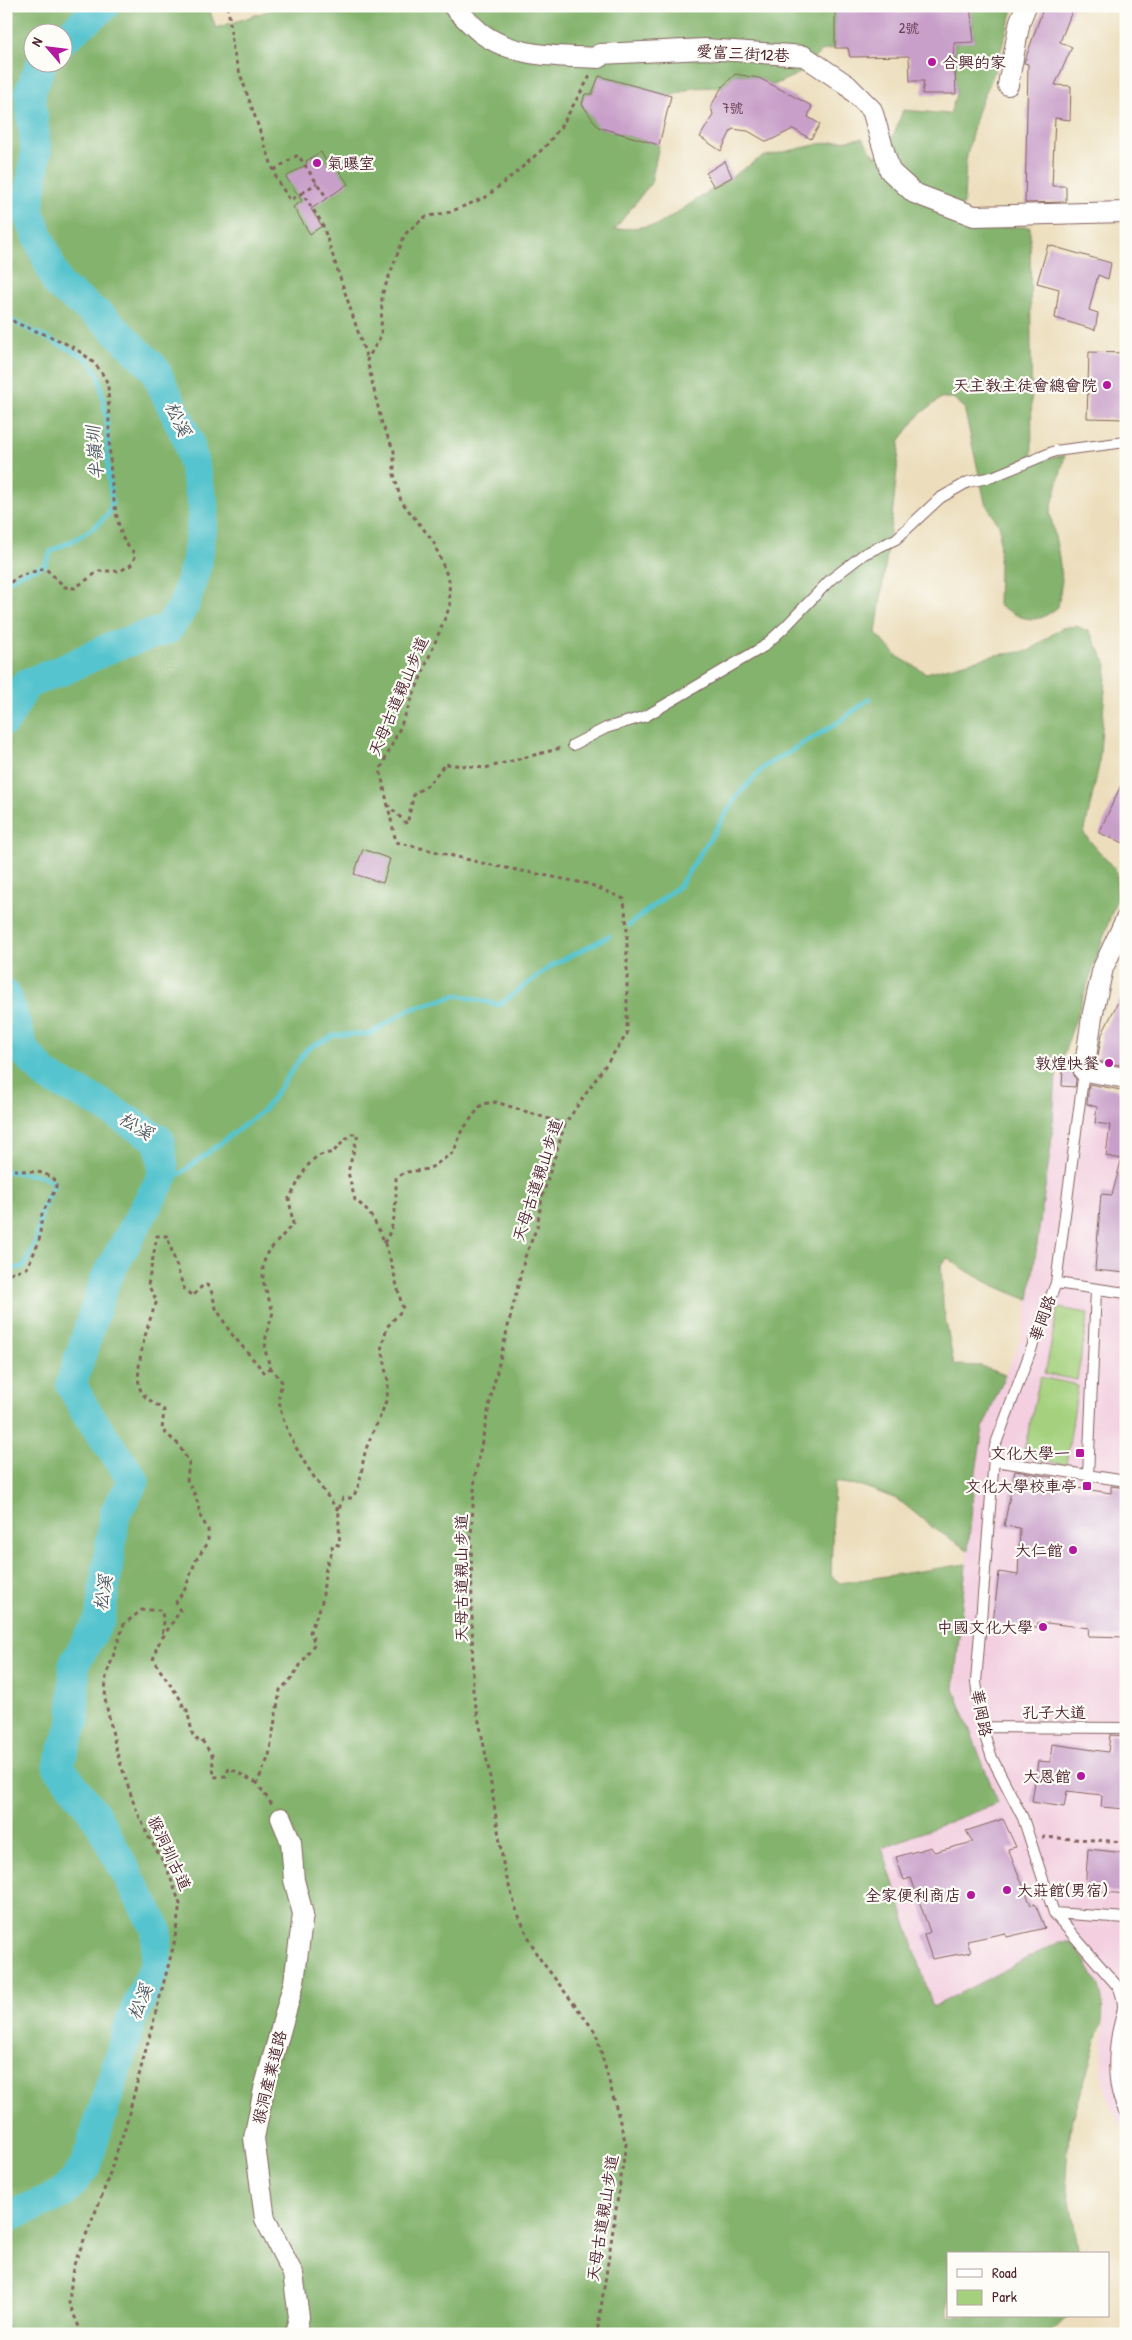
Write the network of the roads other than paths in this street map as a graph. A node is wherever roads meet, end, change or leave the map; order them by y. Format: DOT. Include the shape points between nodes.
graph roads {
  1 [pos="453,6"];
  2 [pos="1026,6"];
  3 [pos="1008,85"];
  4 [pos="1126,212"];
  5 [pos="1126,442"];
  6 [pos="572,745"];
  7 [pos="1126,919"];
  8 [pos="1084,1071"];
  9 [pos="1126,1078"];
  10 [pos="1056,1283"];
  11 [pos="1096,1290"];
  12 [pos="1126,1293"];
  13 [pos="994,1461"];
  14 [pos="1088,1476"];
  15 [pos="1126,1481"];
  16 [pos="982,1727"];
  17 [pos="1126,1728"];
  18 [pos="281,1818"];
  19 [pos="1054,1913"];
  20 [pos="1126,1918"];
  21 [pos="1126,2114"];
  22 [pos="295,2334"];
  1 -- 4 [label="street, 愛富三街12巷" via="480,32 499,44 541,55 600,58 600,54 705,50 804,56 847,85 872,110 890,171 914,193 974,216"];
  2 -- 3 [label="street" via="1020,21"];
  5 -- 6 [label="lane" via="1056,451 968,482 940,498 896,538 864,554 830,580 786,627 762,646 646,716 606,728"];
  7 -- 8 [label="street" via="1103,968"];
  8 -- 9 [label="street"];
  8 -- 10 [label="lane, 華岡路"];
  10 -- 11 [label="lane"];
  10 -- 13 [label="lane, 華岡路" via="995,1446"];
  11 -- 12 [label="lane"];
  11 -- 14 [label="lane"];
  13 -- 14 [label="lane"];
  13 -- 16 [label="lane, 華岡路" via="976,1682"];
  14 -- 15 [label="lane"];
  16 -- 17 [label="lane, 孔子大道"];
  16 -- 19 [label="lane, 華岡路" via="992,1758 1030,1836"];
  18 -- 22 [label="street, 猴洞產業道路" via="291,1842 294,1880 303,1914 294,1982 254,2138 265,2219 293,2274 299,2317"];
  19 -- 20 [label="lane"];
  19 -- 21 [label="lane, 華岡路" via="1119,1988 1124,2003 1117,2034 1116,2088"];
}
